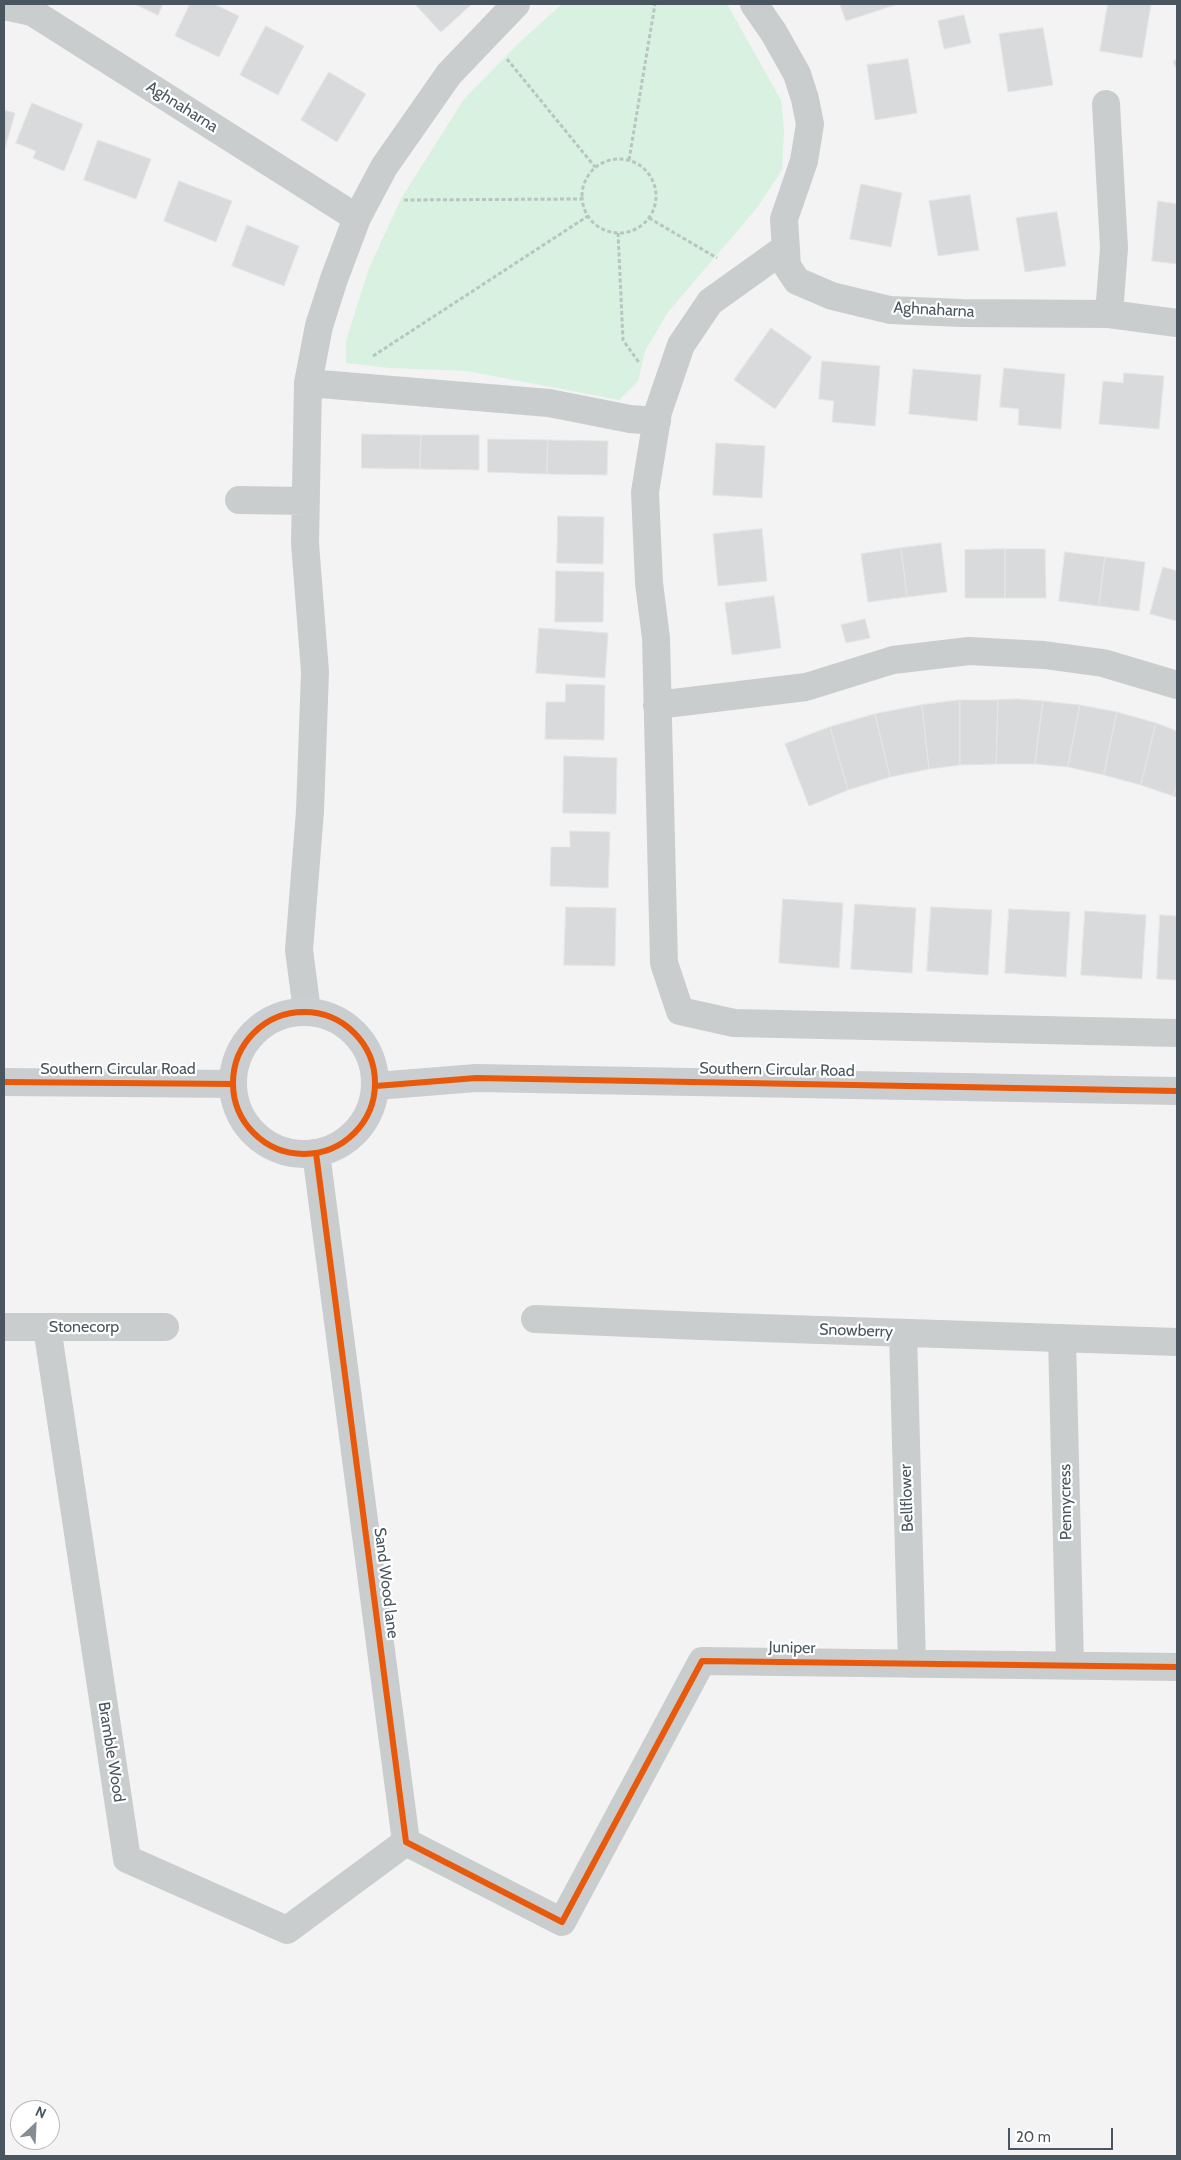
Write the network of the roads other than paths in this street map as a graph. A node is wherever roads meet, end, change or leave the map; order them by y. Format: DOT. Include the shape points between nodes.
graph roads {
  1 [pos="516,4"];
  2 [pos="754,4"];
  3 [pos="4,6"];
  4 [pos="1106,104"];
  5 [pos="357,218"];
  6 [pos="784,249"];
  7 [pos="1109,314"];
  8 [pos="1177,323"];
  9 [pos="308,383"];
  10 [pos="659,410"];
  11 [pos="239,500"];
  12 [pos="306,501"];
  13 [pos="1177,685"];
  14 [pos="657,705"];
  15 [pos="307,1011"];
  16 [pos="1177,1033"];
  17 [pos="4,1082"];
  18 [pos="233,1084"];
  19 [pos="376,1086"];
  20 [pos="1177,1091"];
  21 [pos="316,1153"];
  22 [pos="535,1318"];
  23 [pos="4,1327"];
  24 [pos="47,1327"];
  25 [pos="165,1327"];
  26 [pos="903,1333"];
  27 [pos="1062,1338"];
  28 [pos="1177,1342"];
  29 [pos="912,1664"];
  30 [pos="1070,1666"];
  31 [pos="1177,1667"];
  32 [pos="406,1842"];
  1 -- 5 [label="street" via="444,82 384,167"];
  2 -- 6 [label="street, Aghnaharna" via="797,74 810,124 804,161 784,219"];
  3 -- 5 [label="street, Aghnaharna" via="32,12"];
  4 -- 7 [label="street" via="1114,248"];
  5 -- 9 [label="street" via="319,326"];
  6 -- 7 [label="street, Aghnaharna" via="787,266 798,280 832,296 890,310"];
  6 -- 10 [label="street" via="710,302 681,345"];
  7 -- 8 [label="street, Aghnaharna"];
  9 -- 10 [label="street" via="549,403 630,419"];
  9 -- 12 [label="street"];
  10 -- 14 [label="street" via="645,492 649,583 656,638"];
  11 -- 12 [label="street"];
  12 -- 15 [label="street" via="315,672 310,811 299,950"];
  13 -- 14 [label="street" via="1103,663 1044,655 969,651 893,660 806,687"];
  14 -- 16 [label="street" via="664,963 680,1011 734,1023"];
  15 -- 18 [label="main road" via="288,1013 254,1031 242,1046 235,1064"];
  15 -- 19 [label="main road" via="329,1015 349,1026 364,1043 374,1063"];
  17 -- 18 [label="main road, Southern Circular Road"];
  18 -- 21 [label="main road" via="238,1108 250,1129 266,1146 292,1153"];
  19 -- 20 [label="main road, Southern Circular Road" via="476,1078"];
  19 -- 21 [label="main road" via="371,1109 358,1130 339,1145"];
  21 -- 32 [label="street, Sand Wood lane"];
  22 -- 26 [label="street, Snowberry"];
  23 -- 24 [label="street, Stonecorp"];
  24 -- 25 [label="street, Stonecorp"];
  24 -- 32 [label="street, Bramble Wood" via="127,1859 287,1930"];
  26 -- 27 [label="street, Snowberry"];
  26 -- 29 [label="street, Bellflower"];
  27 -- 28 [label="street, Snowberry"];
  27 -- 30 [label="street, Pennycress"];
  29 -- 30 [label="street, Juniper"];
  29 -- 32 [label="street, Juniper" via="702,1661 562,1922"];
  30 -- 31 [label="street, Juniper"];
}
